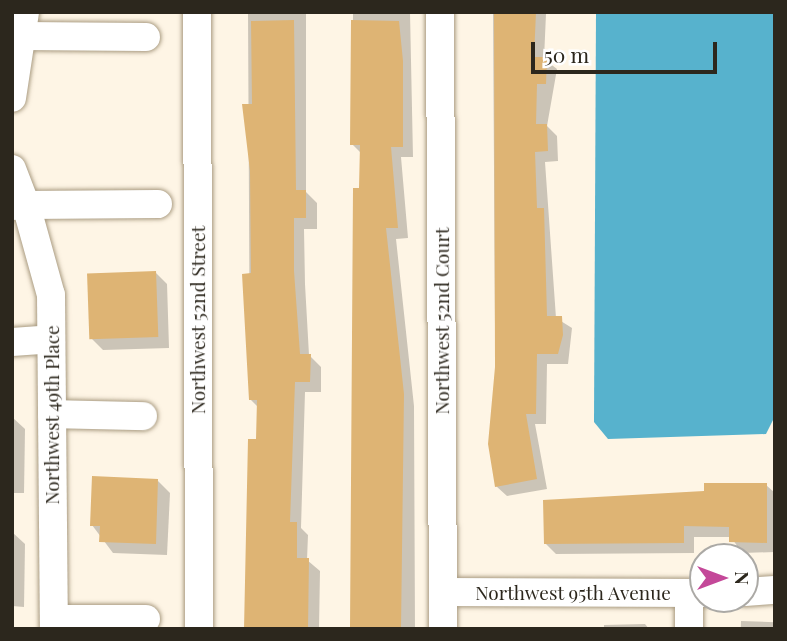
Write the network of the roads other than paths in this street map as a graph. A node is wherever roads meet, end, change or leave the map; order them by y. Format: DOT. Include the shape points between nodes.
graph roads {
  1 [pos="197,12"];
  2 [pos="440,12"];
  3 [pos="23,24"];
  4 [pos="146,37"];
  5 [pos="12,98"];
  6 [pos="12,169"];
  7 [pos="158,204"];
  8 [pos="19,206"];
  9 [pos="51,340"];
  10 [pos="12,341"];
  11 [pos="52,414"];
  12 [pos="143,416"];
  13 [pos="443,592"];
  14 [pos="689,594"];
  15 [pos="146,619"];
  16 [pos="54,624"];
  17 [pos="199,629"];
  18 [pos="443,629"];
  1 -- 17 [label="street, Northwest 52nd Street"];
  2 -- 13 [label="street, Northwest 52nd Court"];
  3 -- 4 [label="street"];
  3 -- 5 [label="street"];
  6 -- 8 [label="street, Northwest 49th Place"];
  7 -- 8 [label="street"];
  8 -- 9 [label="street, Northwest 49th Place" via="51,295"];
  9 -- 10 [label="street"];
  9 -- 11 [label="street, Northwest 49th Place"];
  11 -- 12 [label="street"];
  11 -- 16 [label="street, Northwest 49th Place"];
  13 -- 14 [label="street, Northwest 95th Avenue"];
  13 -- 18 [label="street, Northwest 52nd Court"];
  15 -- 16 [label="street"];
}
